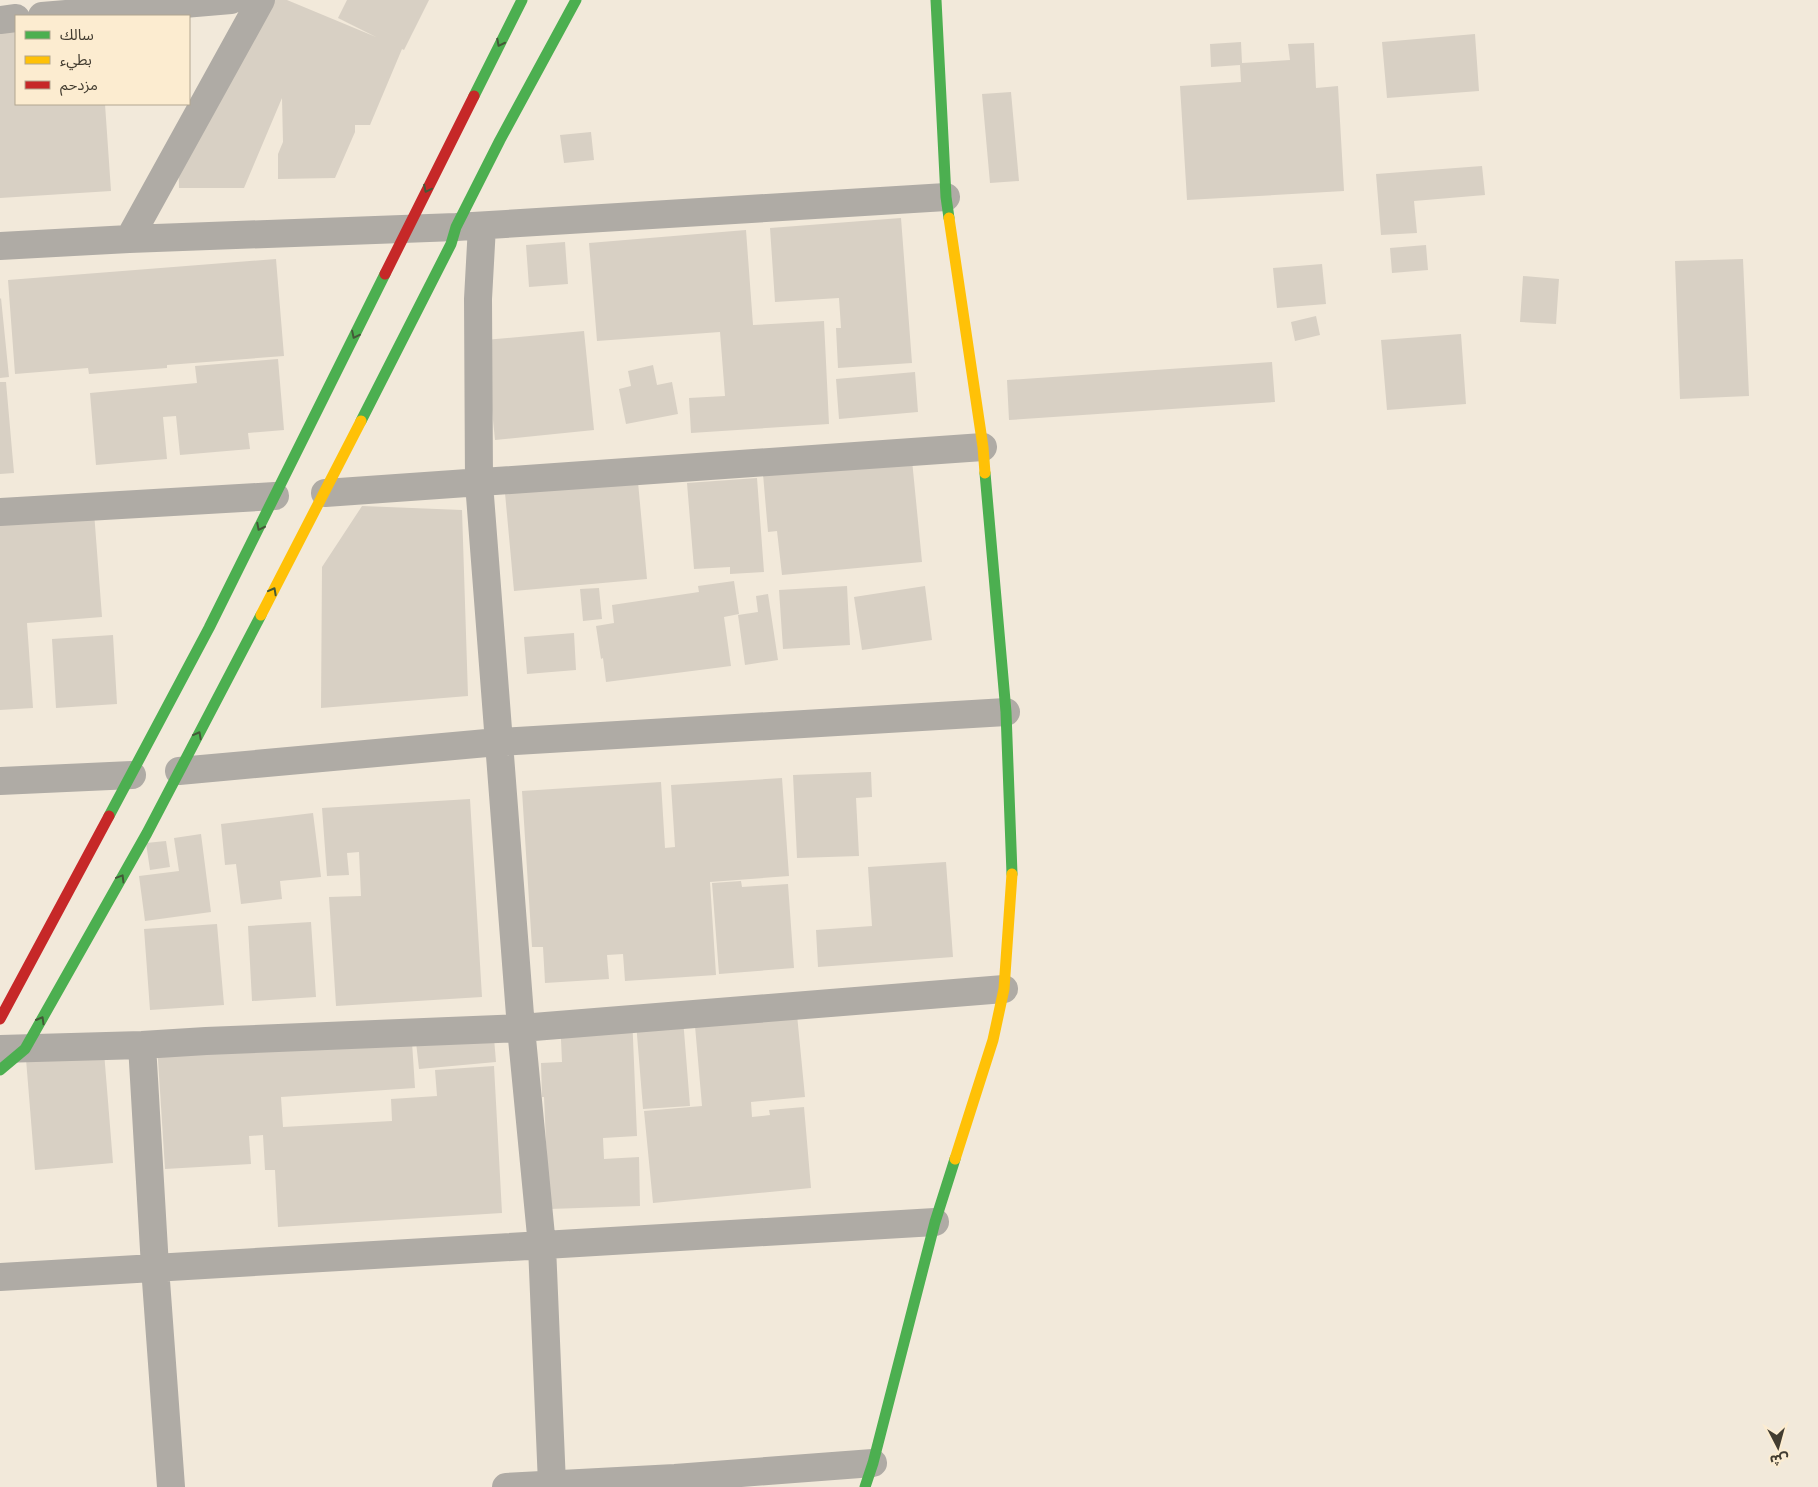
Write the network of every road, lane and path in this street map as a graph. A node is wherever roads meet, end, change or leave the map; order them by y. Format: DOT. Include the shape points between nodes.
graph roads {
  1 [pos="231,0"];
  2 [pos="261,0"];
  3 [pos="522,0"];
  4 [pos="576,0"];
  5 [pos="936,0"];
  6 [pos="54,15"];
  7 [pos="15,18"];
  8 [pos="0,20"];
  9 [pos="946,197"];
  10 [pos="469,226"];
  11 [pos="408,228"];
  12 [pos="129,239"];
  13 [pos="0,246"];
  14 [pos="983,447"];
  15 [pos="479,483"];
  16 [pos="325,493"];
  17 [pos="275,496"];
  18 [pos="0,512"];
  19 [pos="1006,712"];
  20 [pos="498,742"];
  21 [pos="179,771"];
  22 [pos="132,775"];
  23 [pos="0,781"];
  24 [pos="1004,989"];
  25 [pos="0,1019"];
  26 [pos="521,1028"];
  27 [pos="142,1045"];
  28 [pos="12,1049"];
  29 [pos="0,1070"];
  30 [pos="935,1222"];
  31 [pos="542,1246"];
  32 [pos="155,1267"];
  33 [pos="0,1277"];
  34 [pos="869,1475"];
  35 [pos="552,1484"];
  36 [pos="171,1487"];
  37 [pos="506,1487"];
  1 -- 6 [label="street"];
  2 -- 12 [label="street"];
  3 -- 11 [label="street, one-way"];
  4 -- 10 [label="street" via="500,140"];
  5 -- 9 [label="street"];
  7 -- 8 [label="street"];
  9 -- 10 [label="street"];
  9 -- 14 [label="street"];
  10 -- 11 [label="street"];
  10 -- 15 [label="street" via="478,299"];
  10 -- 16 [label="street" via="451,244"];
  11 -- 12 [label="street"];
  11 -- 17 [label="street, one-way"];
  12 -- 13 [label="street"];
  14 -- 15 [label="street"];
  14 -- 19 [label="street"];
  15 -- 16 [label="street"];
  15 -- 20 [label="street"];
  21 -- 16 [label="street, one-way"];
  17 -- 18 [label="street"];
  17 -- 22 [label="street, one-way"];
  19 -- 20 [label="street"];
  19 -- 24 [label="street" via="1012,871"];
  20 -- 21 [label="street"];
  20 -- 26 [label="street"];
  28 -- 21 [label="street, one-way" via="139,847"];
  22 -- 23 [label="street"];
  22 -- 25 [label="street"];
  24 -- 26 [label="street"];
  24 -- 30 [label="street" via="993,1040"];
  26 -- 27 [label="street"];
  26 -- 31 [label="street"];
  27 -- 28 [label="street"];
  27 -- 32 [label="street"];
  28 -- 29 [label="street"];
  30 -- 31 [label="street"];
  30 -- 34 [label="street"];
  31 -- 32 [label="street"];
  31 -- 35 [label="street"];
  32 -- 33 [label="street"];
  32 -- 36 [label="street"];
  34 -- 35 [label="street" via="675,1478"];
  35 -- 37 [label="street"];
}
